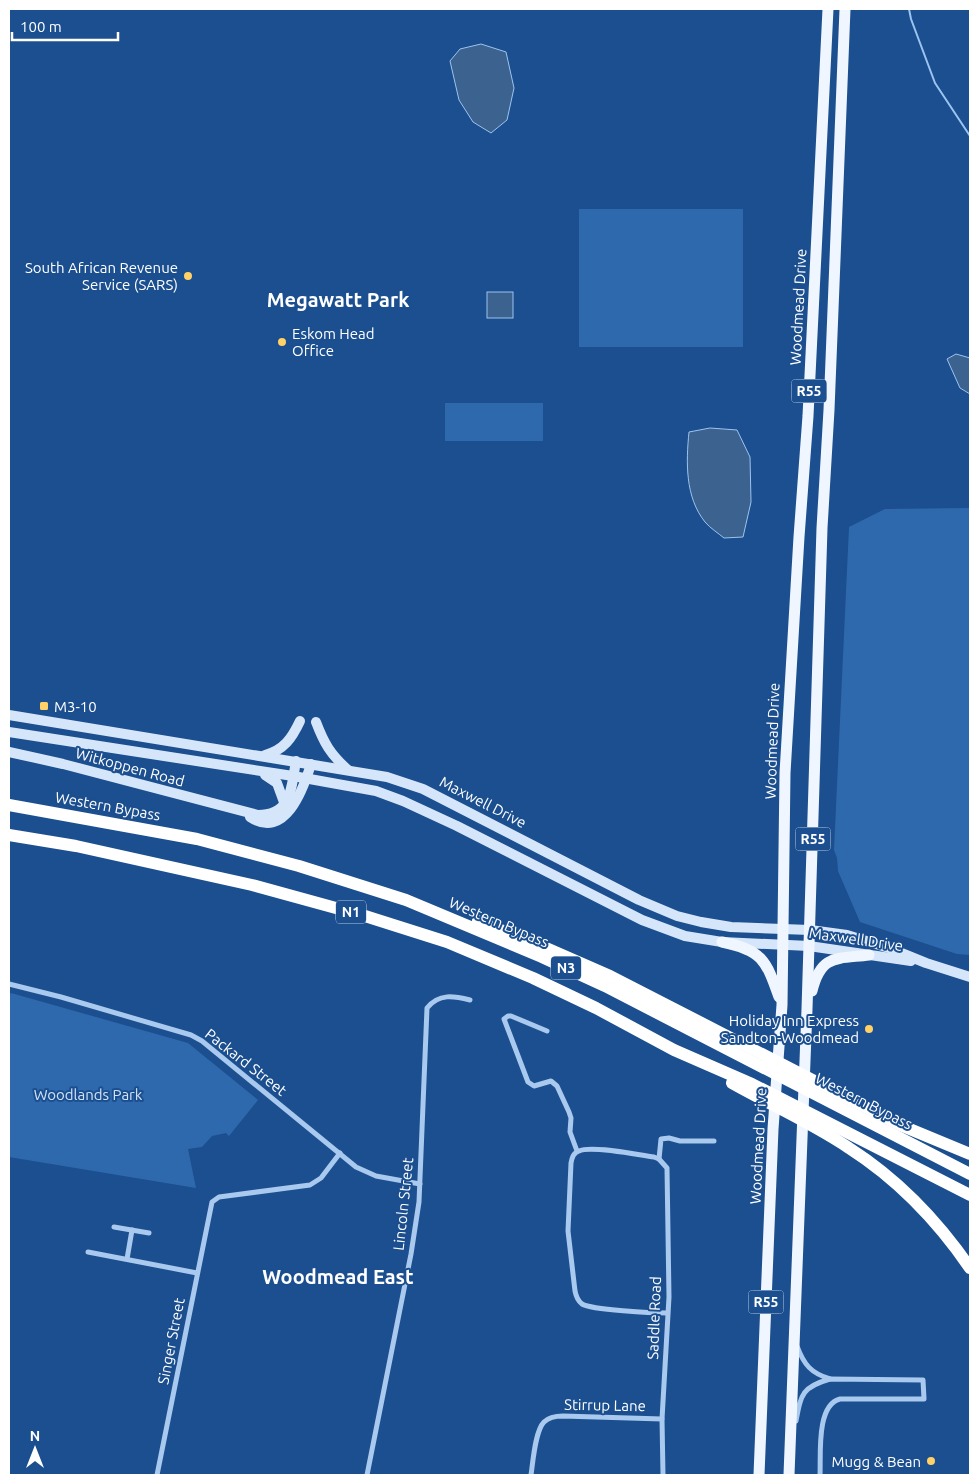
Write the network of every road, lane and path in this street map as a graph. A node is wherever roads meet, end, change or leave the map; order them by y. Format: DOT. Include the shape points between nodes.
graph roads {
  1 [pos="828,9"];
  2 [pos="844,9"];
  3 [pos="9,715"];
  4 [pos="300,721"];
  5 [pos="316,722"];
  6 [pos="79,726"];
  7 [pos="9,732"];
  8 [pos="76,743"];
  9 [pos="9,752"];
  10 [pos="262,756"];
  11 [pos="296,761"];
  12 [pos="311,764"];
  13 [pos="348,770"];
  14 [pos="257,771"];
  15 [pos="293,776"];
  16 [pos="306,779"];
  17 [pos="9,805"];
  18 [pos="284,805"];
  19 [pos="244,812"];
  20 [pos="9,835"];
  21 [pos="406,900"];
  22 [pos="783,928"];
  23 [pos="810,930"];
  24 [pos="722,942"];
  25 [pos="782,946"];
  26 [pos="809,946"];
  27 [pos="869,955"];
  28 [pos="926,964"];
  29 [pos="970,977"];
  30 [pos="9,984"];
  31 [pos="470,1000"];
  32 [pos="782,1005"];
  33 [pos="807,1009"];
  34 [pos="547,1032"];
  35 [pos="834,1098"];
  36 [pos="832,1130"];
  37 [pos="714,1141"];
  38 [pos="577,1151"];
  39 [pos="340,1153"];
  40 [pos="970,1154"];
  41 [pos="661,1161"];
  42 [pos="970,1174"];
  43 [pos="420,1184"];
  44 [pos="970,1195"];
  45 [pos="114,1227"];
  46 [pos="132,1230"];
  47 [pos="149,1233"];
  48 [pos="88,1252"];
  49 [pos="127,1259"];
  50 [pos="970,1268"];
  51 [pos="198,1273"];
  52 [pos="667,1313"];
  53 [pos="794,1334"];
  54 [pos="830,1379"];
  55 [pos="662,1419"];
  56 [pos="790,1454"];
  57 [pos="157,1475"];
  58 [pos="367,1475"];
  59 [pos="531,1475"];
  60 [pos="663,1475"];
  61 [pos="759,1475"];
  62 [pos="789,1475"];
  63 [pos="820,1475"];
  1 -- 22 [label="main road, Woodmead Drive / R55" via="808,416 788,708"];
  2 -- 23 [label="main road, R55" via="822,528"];
  3 -- 6 [label="main road, Maxwell Drive"];
  4 -- 10 [label="main road" via="287,743 274,753"];
  5 -- 13 [label="main road" via="330,754"];
  6 -- 8 [label="main road"];
  6 -- 10 [label="main road, Maxwell Drive"];
  7 -- 8 [label="main road, Maxwell Drive"];
  8 -- 14 [label="main road, Maxwell Drive"];
  9 -- 19 [label="main road, Witkoppen Road"];
  10 -- 11 [label="main road, Maxwell Drive"];
  11 -- 12 [label="main road, Maxwell Drive"];
  11 -- 15 [label="main road"];
  12 -- 13 [label="main road, Maxwell Drive"];
  12 -- 16 [label="main road, Witkoppen Road"];
  13 -- 22 [label="main road, Maxwell Drive" via="387,777 423,789 639,900 677,916 731,927"];
  14 -- 15 [label="main road, Maxwell Drive"];
  14 -- 18 [label="main road" via="277,783"];
  15 -- 16 [label="main road, Maxwell Drive"];
  15 -- 18 [label="main road"];
  16 -- 19 [label="main road, Witkoppen Road" via="283,818 275,822 261,822"];
  16 -- 24 [label="main road, Maxwell Drive" via="370,790 398,799 642,920 680,934"];
  17 -- 21 [label="highway, Western Bypass / N1" via="197,839 299,866"];
  18 -- 19 [label="main road, Witkoppen Road" via="278,812 265,815"];
  20 -- 36 [label="highway, N1" via="252,884 446,942 596,1008"];
  21 -- 35 [label="highway, Western Bypass / N3" via="605,986"];
  22 -- 23 [label="main road, Maxwell Drive"];
  22 -- 25 [label="main road, Woodmead Drive / R55"];
  23 -- 26 [label="main road, R55"];
  23 -- 28 [label="main road, Maxwell Drive" via="847,935"];
  24 -- 25 [label="main road, Maxwell Drive"];
  24 -- 32 [label="main road" via="746,948 761,958"];
  25 -- 26 [label="main road, Maxwell Drive"];
  25 -- 32 [label="main road, Woodmead Drive / R55"];
  26 -- 27 [label="main road, Maxwell Drive"];
  26 -- 33 [label="main road, R55"];
  27 -- 28 [label="main road, Maxwell Drive"];
  27 -- 33 [label="main road" via="824,965 814,980"];
  28 -- 29 [label="main road, Maxwell Drive"];
  30 -- 39 [label="street, Packard Street" via="191,1035"];
  31 -- 43 [label="street, Lincoln Street" via="446,996 428,1008"];
  32 -- 61 [label="main road, Woodmead Drive / R55" via="773,1129"];
  33 -- 53 [label="main road, R55"];
  34 -- 38 [label="street" via="511,1016 504,1019 528,1082 534,1086 551,1081 557,1086 571,1116 570,1132"];
  35 -- 40 [label="highway"];
  35 -- 42 [label="highway, Western Bypass / N3"];
  36 -- 44 [label="highway"];
  36 -- 50 [label="highway" via="919,1205"];
  37 -- 41 [label="street" via="661,1139"];
  38 -- 41 [label="street" via="590,1149"];
  38 -- 52 [label="street" via="571,1163 568,1231 578,1299 589,1307"];
  39 -- 43 [label="street, Packard Street" via="363,1171"];
  39 -- 51 [label="street, Singer Street" via="321,1178 310,1185 219,1197 212,1202"];
  41 -- 52 [label="street, Saddle Road" via="668,1174"];
  43 -- 58 [label="street, Lincoln Street" via="412,1254"];
  45 -- 46 [label="street"];
  46 -- 47 [label="street"];
  46 -- 49 [label="street"];
  48 -- 49 [label="street"];
  49 -- 51 [label="street"];
  51 -- 57 [label="street, Singer Street"];
  52 -- 55 [label="street, Saddle Road"];
  53 -- 54 [label="street" via="803,1360 812,1371"];
  53 -- 56 [label="main road, R55"];
  54 -- 56 [label="street" via="803,1393"];
  54 -- 63 [label="street" via="923,1380 924,1399 840,1399 832,1402 825,1413 822,1429"];
  55 -- 59 [label="street, Stirrup Lane" via="551,1418 541,1426"];
  55 -- 60 [label="street, Saddle Road"];
  56 -- 62 [label="main road, R55"];
}
